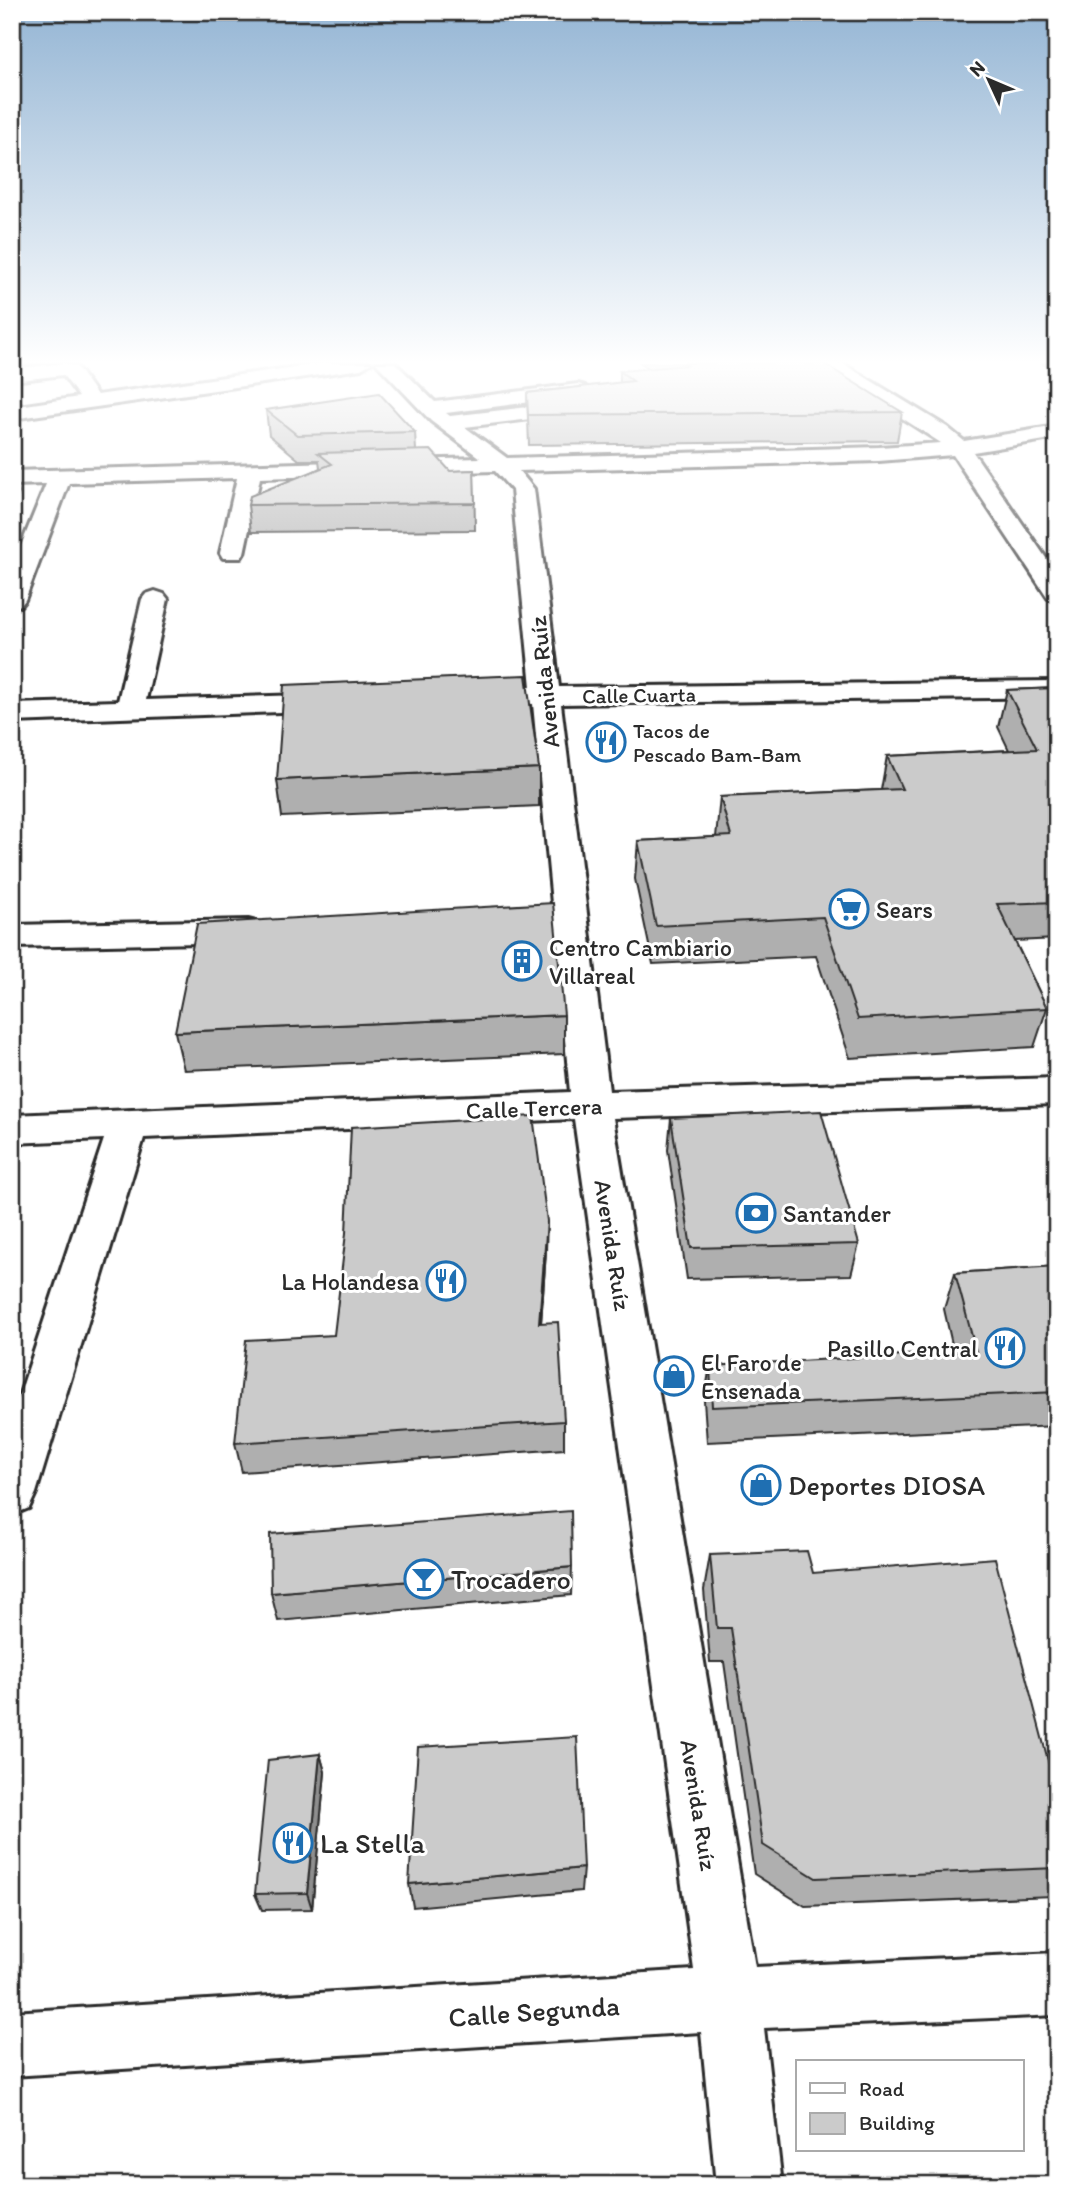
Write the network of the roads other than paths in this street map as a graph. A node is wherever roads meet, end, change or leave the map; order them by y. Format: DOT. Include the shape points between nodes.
graph roads {
  1 [pos="446,466"];
  2 [pos="502,466"];
  3 [pos="971,466"];
  4 [pos="250,471"];
  5 [pos="12,478"];
  6 [pos="60,478"];
  7 [pos="232,552"];
  8 [pos="1057,593"];
  9 [pos="155,599"];
  10 [pos="12,600"];
  11 [pos="1057,689"];
  12 [pos="494,696"];
  13 [pos="545,696"];
  14 [pos="359,701"];
  15 [pos="130,709"];
  16 [pos="12,713"];
  17 [pos="277,931"];
  18 [pos="12,936"];
  19 [pos="1057,1091"];
  20 [pos="591,1105"];
  21 [pos="129,1124"];
  22 [pos="12,1129"];
  23 [pos="12,1493"];
  24 [pos="1057,1984"];
  25 [pos="729,1998"];
  26 [pos="12,2044"];
  27 [pos="749,2185"];
  1 -- 4 [label="street"];
  2 -- 13 [label="street, Avenida Ruíz" via="523,489"];
  3 -- 8 [label="street"];
  4 -- 6 [label="street"];
  4 -- 7 [label="street"];
  5 -- 6 [label="street"];
  6 -- 10 [label="street"];
  9 -- 15 [label="street"];
  11 -- 13 [label="street, Calle Cuarta"];
  12 -- 13 [label="street, Calle Cuarta"];
  13 -- 20 [label="street, Avenida Ruíz" via="557,925"];
  14 -- 15 [label="street"];
  15 -- 16 [label="street"];
  17 -- 18 [label="street"];
  19 -- 20 [label="street, Calle Tercera"];
  20 -- 21 [label="street, Calle Tercera"];
  20 -- 25 [label="street, Avenida Ruíz"];
  21 -- 22 [label="street, Calle Tercera"];
  21 -- 23 [label="street"];
  24 -- 25 [label="street, Calle Segunda"];
  25 -- 26 [label="street, Calle Segunda"];
  25 -- 27 [label="street, Avenida Ruíz"];
}
